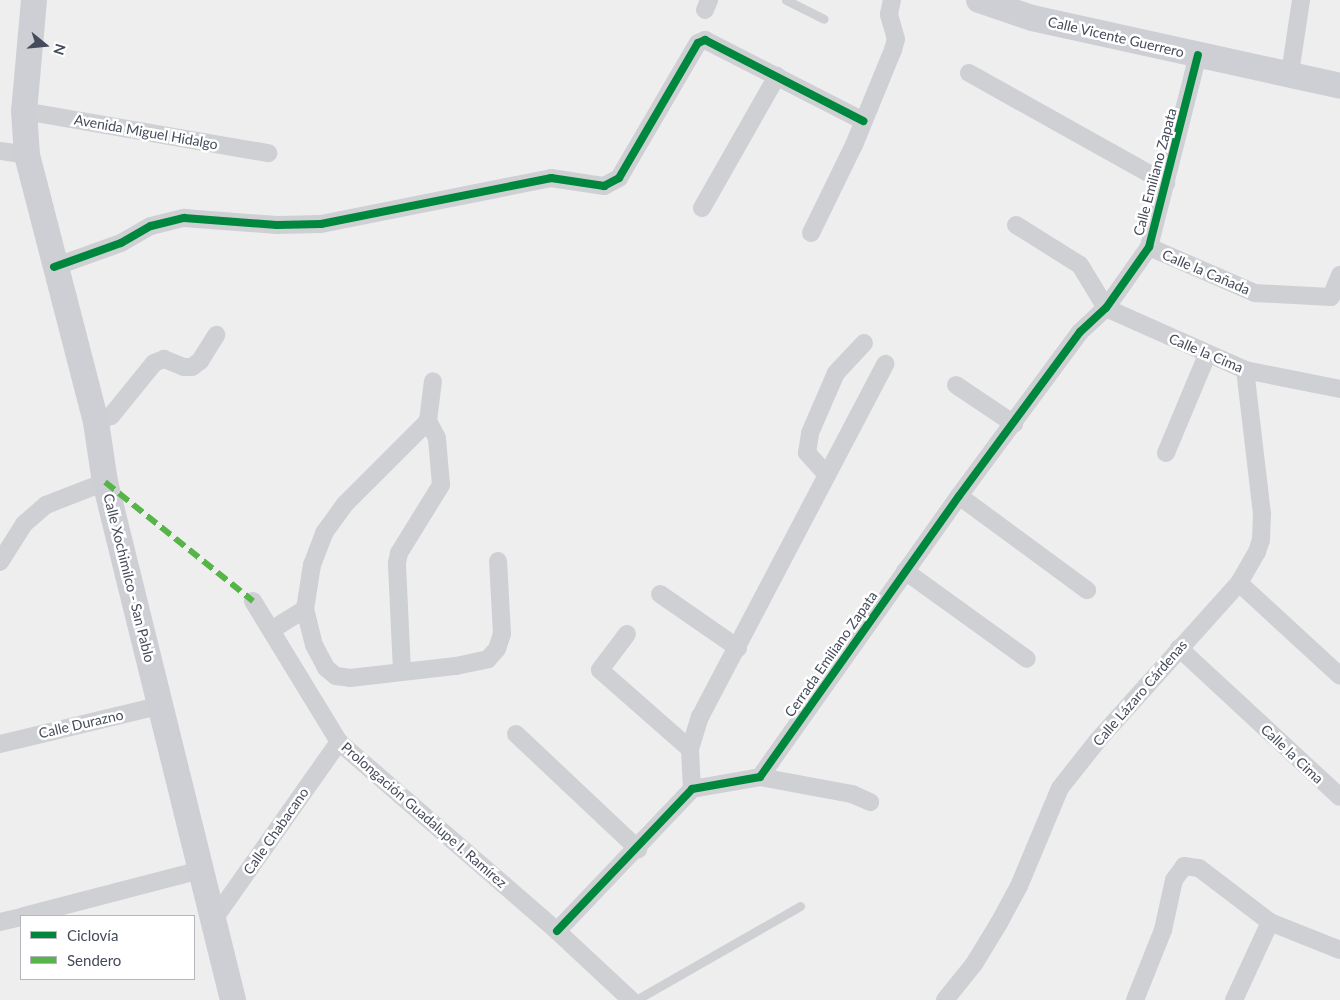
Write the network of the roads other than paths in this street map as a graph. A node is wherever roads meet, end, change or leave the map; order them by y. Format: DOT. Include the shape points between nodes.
graph roads {
  1 [pos="34,0"];
  2 [pos="786,0"];
  3 [pos="892,0"];
  4 [pos="979,0"];
  5 [pos="1301,0"];
  6 [pos="824,19"];
  7 [pos="1198,55"];
  8 [pos="969,72"];
  9 [pos="1290,73"];
  10 [pos="777,76"];
  11 [pos="1340,86"];
  12 [pos="24,110"];
  13 [pos="863,121"];
  14 [pos="0,151"];
  15 [pos="268,153"];
  16 [pos="27,155"];
  17 [pos="1166,184"];
  18 [pos="702,208"];
  19 [pos="1016,225"];
  20 [pos="811,233"];
  21 [pos="1148,248"];
  22 [pos="54,266"];
  23 [pos="1340,275"];
  24 [pos="1106,308"];
  25 [pos="1080,332"];
  26 [pos="216,335"];
  27 [pos="864,343"];
  28 [pos="1207,355"];
  29 [pos="885,364"];
  30 [pos="1245,370"];
  31 [pos="433,381"];
  32 [pos="956,385"];
  33 [pos="1340,389"];
  34 [pos="428,421"];
  35 [pos="96,422"];
  36 [pos="1014,424"];
  37 [pos="1166,453"];
  38 [pos="827,475"];
  39 [pos="105,482"];
  40 [pos="959,496"];
  41 [pos="498,560"];
  42 [pos="0,562"];
  43 [pos="905,571"];
  44 [pos="1239,583"];
  45 [pos="1087,590"];
  46 [pos="660,594"];
  47 [pos="253,601"];
  48 [pos="305,609"];
  49 [pos="273,629"];
  50 [pos="627,634"];
  51 [pos="738,648"];
  52 [pos="1179,648"];
  53 [pos="1027,660"];
  54 [pos="402,671"];
  55 [pos="1340,676"];
  56 [pos="162,705"];
  57 [pos="516,734"];
  58 [pos="339,742"];
  59 [pos="0,744"];
  60 [pos="690,749"];
  61 [pos="760,777"];
  62 [pos="692,790"];
  63 [pos="1340,797"];
  64 [pos="870,802"];
  65 [pos="638,849"];
  66 [pos="201,870"];
  67 [pos="800,906"];
  68 [pos="30,915"];
  69 [pos="20,917"];
  70 [pos="214,919"];
  71 [pos="0,922"];
  72 [pos="1270,922"];
  73 [pos="557,931"];
  74 [pos="1340,950"];
  75 [pos="233,1000"];
  76 [pos="631,1000"];
  77 [pos="636,1000"];
  78 [pos="946,1000"];
  79 [pos="1135,1000"];
  80 [pos="1234,1000"];
  1 -- 12 [label="main road"];
  2 -- 6 [label="lane"];
  3 -- 13 [label="street" via="889,14 895,45"];
  4 -- 7 [label="main road, Calle Vicente Guerrero" via="1032,18"];
  5 -- 9 [label="street"];
  7 -- 9 [label="main road, Calle Vicente Guerrero"];
  7 -- 17 [label="street, Calle Emiliano Zapata"];
  8 -- 17 [label="street"];
  9 -- 11 [label="main road, Calle Vicente Guerrero"];
  10 -- 13 [label="street"];
  10 -- 18 [label="street"];
  10 -- 22 [label="street" via="717,44 705,40 698,42 619,178 604,186 551,178 322,224 277,226 184,218 151,226 121,243"];
  12 -- 15 [label="street, Avenida Miguel Hidalgo"];
  12 -- 16 [label="main road"];
  13 -- 20 [label="street"];
  14 -- 16 [label="street"];
  16 -- 22 [label="main road, Calle Xochimilco - San Pablo"];
  17 -- 21 [label="street, Calle Emiliano Zapata"];
  19 -- 24 [label="street" via="1080,265"];
  21 -- 23 [label="street, Calle la Cañada" via="1255,294 1331,297"];
  21 -- 24 [label="street, Calle Emiliano Zapata"];
  22 -- 35 [label="main road, Calle Xochimilco - San Pablo"];
  24 -- 25 [label="street, Calle Emiliano Zapata"];
  24 -- 28 [label="street, Calle la Cima"];
  25 -- 36 [label="street, Cerrada Emiliano Zapata"];
  26 -- 35 [label="street" via="200,361 192,366 184,367 164,359 154,362 112,416"];
  27 -- 38 [label="street" via="836,373 810,433 807,454"];
  28 -- 30 [label="street, Calle la Cima"];
  28 -- 37 [label="street"];
  29 -- 38 [label="street"];
  30 -- 33 [label="street, Calle la Cima"];
  30 -- 44 [label="street, Calle Lázaro Cárdenas" via="1262,514 1261,540"];
  31 -- 34 [label="street"];
  32 -- 36 [label="street"];
  34 -- 48 [label="street" via="345,504 324,533 312,565"];
  34 -- 54 [label="street" via="437,438 441,484 396,563"];
  35 -- 39 [label="main road, Calle Xochimilco - San Pablo"];
  36 -- 40 [label="street, Cerrada Emiliano Zapata"];
  38 -- 51 [label="street"];
  39 -- 42 [label="street" via="46,505 24,524"];
  39 -- 56 [label="main road, Calle Xochimilco - San Pablo"];
  40 -- 43 [label="street, Cerrada Emiliano Zapata"];
  40 -- 45 [label="street"];
  41 -- 54 [label="street" via="502,634 488,659"];
  43 -- 53 [label="street"];
  43 -- 61 [label="street, Cerrada Emiliano Zapata"];
  44 -- 52 [label="street, Calle Lázaro Cárdenas"];
  44 -- 55 [label="street"];
  46 -- 51 [label="street"];
  47 -- 49 [label="street, Prolongación Guadalupe I. Ramírez"];
  48 -- 49 [label="street"];
  48 -- 54 [label="street" via="314,645 326,668 336,676 350,678"];
  49 -- 58 [label="street, Prolongación Guadalupe I. Ramírez"];
  50 -- 60 [label="street" via="600,670"];
  51 -- 60 [label="street" via="700,717"];
  52 -- 63 [label="street, Calle la Cima"];
  52 -- 78 [label="street, Calle Lázaro Cárdenas" via="1060,788 1019,886 974,964"];
  56 -- 59 [label="street, Calle Durazno"];
  56 -- 66 [label="main road, Calle Xochimilco - San Pablo"];
  57 -- 65 [label="street"];
  58 -- 70 [label="street, Calle Chabacano"];
  58 -- 73 [label="street, Prolongación Guadalupe I. Ramírez"];
  60 -- 62 [label="street"];
  61 -- 62 [label="street"];
  61 -- 64 [label="street" via="852,794"];
  62 -- 65 [label="street"];
  65 -- 73 [label="street"];
  66 -- 68 [label="street"];
  66 -- 70 [label="main road, Calle Xochimilco - San Pablo"];
  67 -- 77 [label="lane"];
  69 -- 71 [label="street"];
  70 -- 75 [label="main road, Calle Xochimilco - San Pablo"];
  72 -- 74 [label="street"];
  72 -- 79 [label="street" via="1199,868 1184,866 1174,880 1163,930"];
  72 -- 80 [label="street"];
  73 -- 76 [label="street, Prolongación Guadalupe I. Ramírez"];
}
